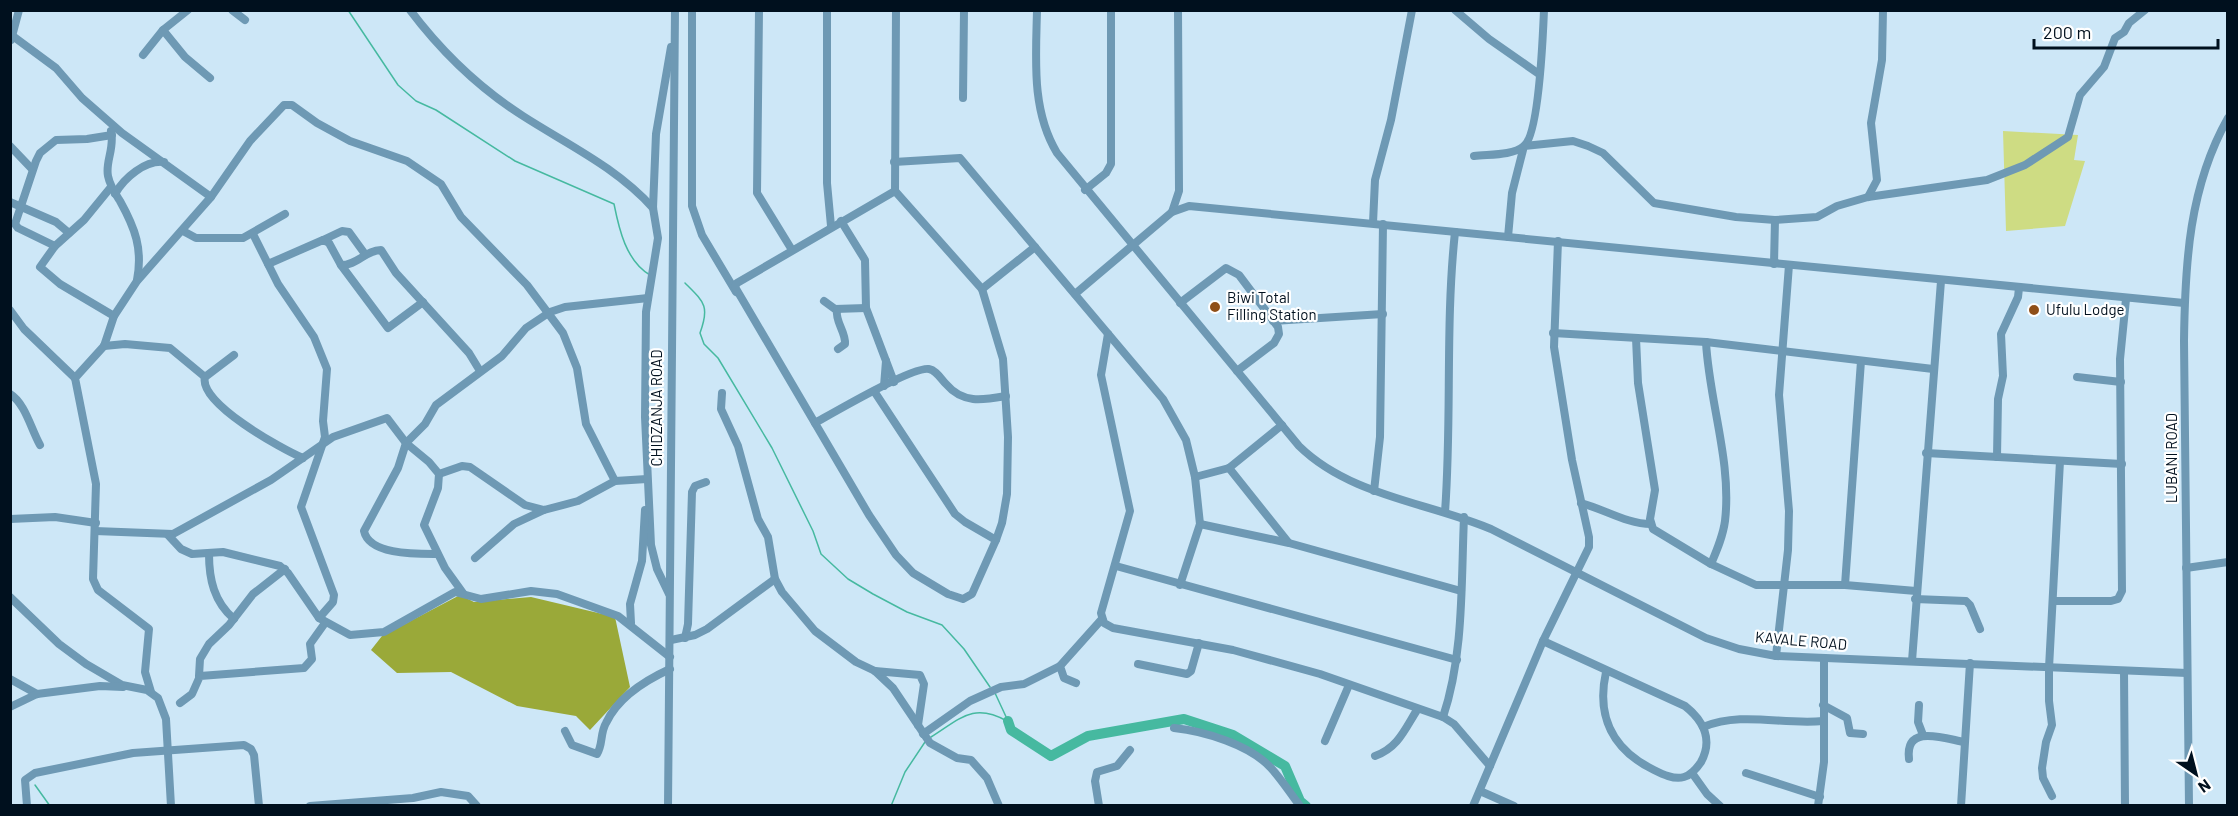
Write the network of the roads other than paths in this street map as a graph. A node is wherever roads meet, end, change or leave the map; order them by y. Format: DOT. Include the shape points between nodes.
graph roads {
  1 [pos="19,10"];
  2 [pos="188,10"];
  3 [pos="232,10"];
  4 [pos="410,10"];
  5 [pos="675,10"];
  6 [pos="692,10"];
  7 [pos="759,10"];
  8 [pos="828,10"];
  9 [pos="896,10"];
  10 [pos="964,10"];
  11 [pos="1036,10"];
  12 [pos="1111,10"];
  13 [pos="1178,10"];
  14 [pos="1412,10"];
  15 [pos="1455,10"];
  16 [pos="1544,10"];
  17 [pos="1883,10"];
  18 [pos="2145,10"];
  19 [pos="244,20"];
  20 [pos="163,30"];
  21 [pos="675,33"];
  22 [pos="11,37"];
  23 [pos="143,55"];
  24 [pos="1539,74"];
  25 [pos="210,78"];
  26 [pos="963,98"];
  27 [pos="2228,118"];
  28 [pos="109,122"];
  29 [pos="112,135"];
  30 [pos="1524,146"];
  31 [pos="10,147"];
  32 [pos="1474,156"];
  33 [pos="165,162"];
  34 [pos="894,162"];
  35 [pos="32,169"];
  36 [pos="113,190"];
  37 [pos="1086,190"];
  38 [pos="895,191"];
  39 [pos="211,197"];
  40 [pos="1868,197"];
  41 [pos="10,202"];
  42 [pos="20,206"];
  43 [pos="653,208"];
  44 [pos="1172,212"];
  45 [pos="285,214"];
  46 [pos="841,220"];
  47 [pos="1775,220"];
  48 [pos="1373,223"];
  49 [pos="1383,224"];
  50 [pos="831,226"];
  51 [pos="183,231"];
  52 [pos="1455,232"];
  53 [pos="69,233"];
  54 [pos="253,234"];
  55 [pos="1508,237"];
  56 [pos="323,240"];
  57 [pos="1558,242"];
  58 [pos="1133,245"];
  59 [pos="55,246"];
  60 [pos="1035,247"];
  61 [pos="792,250"];
  62 [pos="365,254"];
  63 [pos="268,264"];
  64 [pos="1774,264"];
  65 [pos="341,265"];
  66 [pos="1789,265"];
  67 [pos="137,281"];
  68 [pos="1941,281"];
  69 [pos="2019,288"];
  70 [pos="982,289"];
  71 [pos="736,292"];
  72 [pos="1076,294"];
  73 [pos="648,298"];
  74 [pos="2126,299"];
  75 [pos="824,301"];
  76 [pos="423,302"];
  77 [pos="1180,303"];
  78 [pos="2184,303"];
  79 [pos="866,308"];
  80 [pos="10,310"];
  81 [pos="837,310"];
  82 [pos="550,312"];
  83 [pos="1383,314"];
  84 [pos="114,316"];
  85 [pos="1274,321"];
  86 [pos="14,322"];
  87 [pos="1553,333"];
  88 [pos="1108,334"];
  89 [pos="1636,338"];
  90 [pos="1706,342"];
  91 [pos="104,346"];
  92 [pos="838,349"];
  93 [pos="1780,350"];
  94 [pos="234,355"];
  95 [pos="886,361"];
  96 [pos="1861,361"];
  97 [pos="1933,369"];
  98 [pos="480,371"];
  99 [pos="1237,371"];
  100 [pos="204,377"];
  101 [pos="2077,377"];
  102 [pos="75,378"];
  103 [pos="894,382"];
  104 [pos="2121,382"];
  105 [pos="884,386"];
  106 [pos="874,391"];
  107 [pos="722,393"];
  108 [pos="10,394"];
  109 [pos="1006,396"];
  110 [pos="815,423"];
  111 [pos="1282,425"];
  112 [pos="323,443"];
  113 [pos="406,443"];
  114 [pos="40,445"];
  115 [pos="1926,453"];
  116 [pos="1997,457"];
  117 [pos="303,458"];
  118 [pos="2060,461"];
  119 [pos="2122,464"];
  120 [pos="1229,468"];
  121 [pos="439,474"];
  122 [pos="1194,477"];
  123 [pos="647,479"];
  124 [pos="615,481"];
  125 [pos="706,482"];
  126 [pos="1374,491"];
  127 [pos="648,497"];
  128 [pos="1581,503"];
  129 [pos="544,510"];
  130 [pos="1445,512"];
  131 [pos="1464,517"];
  132 [pos="10,519"];
  133 [pos="1200,524"];
  134 [pos="1651,524"];
  135 [pos="95,527"];
  136 [pos="168,535"];
  137 [pos="996,540"];
  138 [pos="1289,543"];
  139 [pos="209,554"];
  140 [pos="437,554"];
  141 [pos="475,558"];
  142 [pos="2228,562"];
  143 [pos="1711,564"];
  144 [pos="1116,566"];
  145 [pos="2186,568"];
  146 [pos="285,569"];
  147 [pos="1576,573"];
  148 [pos="775,579"];
  149 [pos="1784,584"];
  150 [pos="1180,585"];
  151 [pos="1845,585"];
  152 [pos="10,589"];
  153 [pos="1461,591"];
  154 [pos="464,593"];
  155 [pos="1915,595"];
  156 [pos="10,597"];
  157 [pos="671,597"];
  158 [pos="2054,601"];
  159 [pos="19,603"];
  160 [pos="1102,618"];
  161 [pos="234,619"];
  162 [pos="322,620"];
  163 [pos="631,623"];
  164 [pos="1980,629"];
  165 [pos="685,638"];
  166 [pos="671,640"];
  167 [pos="1543,641"];
  168 [pos="1199,643"];
  169 [pos="1776,656"];
  170 [pos="670,657"];
  171 [pos="1824,658"];
  172 [pos="1457,660"];
  173 [pos="1912,662"];
  174 [pos="1970,663"];
  175 [pos="1138,664"];
  176 [pos="1060,666"];
  177 [pos="2049,668"];
  178 [pos="670,669"];
  179 [pos="875,671"];
  180 [pos="2124,671"];
  181 [pos="1606,672"];
  182 [pos="2187,673"];
  183 [pos="199,676"];
  184 [pos="10,679"];
  185 [pos="1076,683"];
  186 [pos="1349,685"];
  187 [pos="130,688"];
  188 [pos="151,692"];
  189 [pos="37,694"];
  190 [pos="180,703"];
  191 [pos="1823,705"];
  192 [pos="1919,705"];
  193 [pos="10,707"];
  194 [pos="1417,710"];
  195 [pos="1443,717"];
  196 [pos="1823,721"];
  197 [pos="918,725"];
  198 [pos="1703,727"];
  199 [pos="1174,728"];
  200 [pos="565,731"];
  201 [pos="1863,734"];
  202 [pos="1923,735"];
  203 [pos="926,738"];
  204 [pos="1325,741"];
  205 [pos="1964,742"];
  206 [pos="168,749"];
  207 [pos="1130,750"];
  208 [pos="1375,756"];
  209 [pos="1909,759"];
  210 [pos="1490,765"];
  211 [pos="1692,773"];
  212 [pos="1746,773"];
  213 [pos="1480,791"];
  214 [pos="2052,796"];
  215 [pos="1819,801"];
  216 [pos="335,804"];
  217 [pos="27,806"];
  218 [pos="171,806"];
  219 [pos="259,806"];
  220 [pos="310,806"];
  221 [pos="477,806"];
  222 [pos="668,806"];
  223 [pos="999,806"];
  224 [pos="1099,806"];
  225 [pos="1300,806"];
  226 [pos="1473,806"];
  227 [pos="1514,806"];
  228 [pos="1720,806"];
  229 [pos="1961,806"];
  230 [pos="2124,806"];
  231 [pos="2189,806"];
  1 -- 22 [label="street"];
  2 -- 20 [label="street"];
  3 -- 19 [label="street"];
  4 -- 43 [label="street" via="434,41 488,91 608,168"];
  5 -- 21 [label="street, CHIDZANJA ROAD"];
  6 -- 71 [label="street" via="692,206 698,228"];
  7 -- 61 [label="street" via="757,193"];
  8 -- 50 [label="street" via="827,183"];
  9 -- 34 [label="street"];
  10 -- 26 [label="street"];
  11 -- 37 [label="street, KAVALE ROAD" via="1041,117 1052,144"];
  12 -- 37 [label="street" via="1111,164"];
  13 -- 44 [label="street" via="1179,192"];
  14 -- 48 [label="street" via="1375,180"];
  15 -- 24 [label="street"];
  16 -- 24 [label="street"];
  17 -- 40 [label="street" via="1882,60 1871,123 1877,180"];
  18 -- 40 [label="street" via="2114,40 2104,66 2080,94 2064,141 2025,165 1987,180"];
  20 -- 23 [label="street"];
  20 -- 25 [label="street" via="184,57"];
  21 -- 43 [label="street" via="658,115"];
  21 -- 157 [label="street, CHIDZANJA ROAD"];
  22 -- 28 [label="street" via="56,68"];
  24 -- 30 [label="street" via="1533,124"];
  27 -- 78 [label="street, LUBANI ROAD" via="2207,162 2195,205"];
  28 -- 29 [label="street"];
  28 -- 33 [label="street"];
  29 -- 35 [label="street" via="56,140 40,153"];
  29 -- 36 [label="street" via="107,172"];
  30 -- 32 [label="street"];
  30 -- 47 [label="street" via="1573,141 1603,153 1654,203"];
  30 -- 55 [label="street" via="1512,193"];
  31 -- 35 [label="street"];
  33 -- 36 [label="street" via="154,162 133,173"];
  33 -- 39 [label="street"];
  34 -- 38 [label="street"];
  34 -- 60 [label="street" via="960,158"];
  35 -- 42 [label="street"];
  36 -- 53 [label="street"];
  36 -- 67 [label="street" via="139,243"];
  37 -- 58 [label="street, KAVALE ROAD"];
  38 -- 46 [label="street"];
  38 -- 70 [label="street"];
  39 -- 51 [label="street"];
  39 -- 82 [label="street" via="261,128 284,105 292,105 340,136 407,161 435,178 461,218"];
  40 -- 47 [label="street" via="1817,216"];
  41 -- 42 [label="street"];
  42 -- 53 [label="street" via="56,222"];
  42 -- 59 [label="street" via="16,226"];
  43 -- 73 [label="street" via="658,238"];
  44 -- 48 [label="street" via="1190,206"];
  44 -- 58 [label="street"];
  45 -- 54 [label="street"];
  46 -- 50 [label="street"];
  46 -- 79 [label="street" via="865,260"];
  47 -- 64 [label="street"];
  48 -- 49 [label="street"];
  49 -- 52 [label="street"];
  49 -- 83 [label="street"];
  50 -- 61 [label="street"];
  51 -- 54 [label="street" via="202,238 234,239"];
  51 -- 67 [label="street"];
  52 -- 55 [label="street"];
  52 -- 130 [label="street" via="1448,300"];
  53 -- 59 [label="street"];
  54 -- 63 [label="street"];
  55 -- 57 [label="street"];
  56 -- 62 [label="street" via="342,231 349,232"];
  56 -- 63 [label="street"];
  56 -- 65 [label="street" via="329,243"];
  57 -- 64 [label="street"];
  57 -- 87 [label="street"];
  58 -- 72 [label="street"];
  58 -- 77 [label="street, KAVALE ROAD"];
  59 -- 84 [label="street" via="40,269"];
  60 -- 70 [label="street"];
  60 -- 72 [label="street"];
  61 -- 71 [label="street" via="737,284"];
  62 -- 65 [label="street"];
  62 -- 76 [label="street" via="381,250"];
  63 -- 112 [label="street" via="314,337 327,369"];
  64 -- 66 [label="street"];
  65 -- 76 [label="street" via="388,328"];
  66 -- 68 [label="street"];
  66 -- 93 [label="street"];
  67 -- 84 [label="street"];
  68 -- 69 [label="street"];
  68 -- 97 [label="street"];
  69 -- 74 [label="street"];
  69 -- 116 [label="street" via="2001,334 2003,376 1998,399"];
  70 -- 109 [label="street" via="1003,359"];
  71 -- 110 [label="street"];
  72 -- 88 [label="street"];
  73 -- 82 [label="street"];
  73 -- 123 [label="street"];
  74 -- 78 [label="street"];
  74 -- 104 [label="street"];
  75 -- 81 [label="street"];
  76 -- 98 [label="street"];
  77 -- 85 [label="street" via="1222,270 1231,269"];
  77 -- 99 [label="street, KAVALE ROAD"];
  78 -- 145 [label="street, LUBANI ROAD"];
  79 -- 81 [label="street"];
  79 -- 95 [label="street"];
  80 -- 86 [label="street"];
  81 -- 92 [label="street" via="845,339"];
  82 -- 98 [label="street" via="526,328 502,356"];
  82 -- 124 [label="street" via="577,368 586,424"];
  83 -- 85 [label="street"];
  83 -- 126 [label="street" via="1380,436"];
  84 -- 91 [label="street"];
  85 -- 99 [label="street" via="1280,331 1278,338"];
  86 -- 102 [label="street"];
  87 -- 89 [label="street"];
  87 -- 128 [label="street"];
  88 -- 122 [label="street" via="1177,420"];
  88 -- 144 [label="street" via="1101,375 1130,511"];
  89 -- 90 [label="street"];
  89 -- 134 [label="street" via="1638,383 1655,490"];
  90 -- 93 [label="street"];
  90 -- 143 [label="street" via="1726,507 1724,529"];
  91 -- 100 [label="street" via="170,348"];
  91 -- 102 [label="street"];
  93 -- 96 [label="street"];
  93 -- 149 [label="street" via="1779,395 1789,511"];
  94 -- 100 [label="street"];
  95 -- 103 [label="street"];
  95 -- 105 [label="street"];
  96 -- 97 [label="street"];
  96 -- 151 [label="street"];
  97 -- 115 [label="street"];
  98 -- 113 [label="street" via="442,398"];
  99 -- 111 [label="street, KAVALE ROAD"];
  100 -- 117 [label="street" via="204,388 229,412"];
  101 -- 104 [label="street"];
  102 -- 135 [label="street" via="96,484"];
  103 -- 105 [label="street"];
  103 -- 109 [label="street" via="929,369 963,397 981,400"];
  104 -- 119 [label="street"];
  105 -- 106 [label="street"];
  106 -- 110 [label="street"];
  106 -- 137 [label="street" via="956,514"];
  107 -- 148 [label="street" via="721,409 738,446 758,519 766,532"];
  108 -- 114 [label="street" via="24,407"];
  109 -- 137 [label="street" via="1006,494"];
  110 -- 137 [label="street" via="869,515 909,570 934,586 963,599 969,597"];
  111 -- 120 [label="street"];
  111 -- 126 [label="street, KAVALE ROAD" via="1320,464"];
  112 -- 113 [label="street" via="387,418"];
  112 -- 117 [label="street"];
  112 -- 162 [label="street" via="301,507 334,595"];
  113 -- 121 [label="street"];
  113 -- 140 [label="street" via="398,468 364,531 365,538 382,550"];
  115 -- 116 [label="street"];
  115 -- 155 [label="street"];
  116 -- 118 [label="street"];
  117 -- 136 [label="street" via="256,489"];
  118 -- 119 [label="street"];
  118 -- 158 [label="street"];
  119 -- 158 [label="street" via="2121,595 2111,601"];
  120 -- 122 [label="street"];
  120 -- 138 [label="street"];
  121 -- 129 [label="street" via="470,467 525,505"];
  121 -- 140 [label="street" via="424,525"];
  122 -- 133 [label="street"];
  123 -- 124 [label="street"];
  123 -- 127 [label="street"];
  124 -- 129 [label="street" via="578,501"];
  125 -- 165 [label="street" via="695,486 692,492"];
  126 -- 130 [label="street, KAVALE ROAD"];
  127 -- 157 [label="street" via="653,558"];
  127 -- 163 [label="street" via="640,569 630,604"];
  128 -- 134 [label="street" via="1634,523"];
  128 -- 147 [label="street" via="1590,542"];
  129 -- 141 [label="street" via="514,524"];
  130 -- 131 [label="street, KAVALE ROAD"];
  131 -- 147 [label="street, KAVALE ROAD"];
  131 -- 153 [label="street"];
  132 -- 135 [label="street" via="55,517"];
  133 -- 138 [label="street"];
  133 -- 150 [label="street"];
  134 -- 143 [label="street" via="1658,533"];
  135 -- 136 [label="street"];
  135 -- 188 [label="street" via="95,585 149,629 145,672"];
  136 -- 139 [label="street" via="181,549"];
  138 -- 153 [label="street"];
  139 -- 146 [label="street" via="223,552"];
  139 -- 161 [label="street" via="211,583 224,610"];
  140 -- 154 [label="street"];
  142 -- 145 [label="street"];
  143 -- 149 [label="street" via="1747,583"];
  144 -- 150 [label="street"];
  144 -- 160 [label="street"];
  145 -- 182 [label="street, LUBANI ROAD"];
  146 -- 161 [label="street" via="254,594"];
  146 -- 162 [label="street"];
  147 -- 167 [label="street"];
  147 -- 169 [label="street, KAVALE ROAD" via="1706,638"];
  148 -- 165 [label="street" via="707,629"];
  148 -- 179 [label="street" via="815,631 856,662"];
  149 -- 151 [label="street"];
  149 -- 169 [label="street"];
  150 -- 172 [label="street"];
  151 -- 155 [label="street"];
  152 -- 159 [label="street"];
  153 -- 172 [label="street"];
  154 -- 162 [label="street" via="451,593 384,632 370,635 350,635"];
  154 -- 163 [label="street" via="482,599 545,592"];
  155 -- 164 [label="street" via="1966,601"];
  155 -- 173 [label="street"];
  156 -- 159 [label="street"];
  157 -- 166 [label="street, CHIDZANJA ROAD"];
  158 -- 177 [label="street"];
  159 -- 187 [label="street" via="59,644"];
  160 -- 168 [label="street" via="1113,628"];
  160 -- 176 [label="street"];
  161 -- 183 [label="street" via="202,654"];
  162 -- 183 [label="street" via="310,644 312,659 304,668"];
  163 -- 170 [label="street"];
  165 -- 166 [label="street"];
  166 -- 170 [label="street, CHIDZANJA ROAD"];
  167 -- 181 [label="street"];
  167 -- 210 [label="street"];
  168 -- 175 [label="street" via="1187,674"];
  168 -- 186 [label="street"];
  169 -- 171 [label="street, KAVALE ROAD"];
  170 -- 178 [label="street, CHIDZANJA ROAD"];
  171 -- 173 [label="street, KAVALE ROAD"];
  171 -- 191 [label="street"];
  172 -- 195 [label="street"];
  173 -- 174 [label="street, KAVALE ROAD"];
  174 -- 177 [label="street, KAVALE ROAD"];
  174 -- 205 [label="street"];
  176 -- 185 [label="street" via="1064,678"];
  176 -- 203 [label="street" via="1024,684 1001,687 966,704"];
  177 -- 180 [label="street, KAVALE ROAD"];
  177 -- 214 [label="street" via="2052,724 2042,768"];
  178 -- 200 [label="street" via="651,678 615,706 605,723 597,754 572,745"];
  178 -- 222 [label="street, CHIDZANJA ROAD"];
  179 -- 197 [label="street" via="893,688"];
  179 -- 197 [label="street" via="920,675 924,684"];
  180 -- 182 [label="street, KAVALE ROAD"];
  180 -- 230 [label="street"];
  181 -- 198 [label="street" via="1686,706"];
  181 -- 211 [label="street" via="1603,697 1614,740 1661,774 1677,778"];
  182 -- 231 [label="street, LUBANI ROAD"];
  183 -- 190 [label="street" via="192,694"];
  184 -- 189 [label="street"];
  186 -- 194 [label="street"];
  186 -- 204 [label="street"];
  187 -- 188 [label="street"];
  187 -- 189 [label="street" via="100,686"];
  188 -- 206 [label="street" via="163,708"];
  189 -- 193 [label="street"];
  191 -- 196 [label="street"];
  191 -- 201 [label="street" via="1847,718 1850,733"];
  192 -- 202 [label="street" via="1918,722"];
  194 -- 195 [label="street"];
  194 -- 208 [label="street" via="1398,742"];
  195 -- 210 [label="street"];
  196 -- 198 [label="street" via="1726,718"];
  196 -- 215 [label="street" via="1824,762"];
  197 -- 203 [label="street"];
  198 -- 211 [label="street" via="1705,753"];
  199 -- 225 [label="street" via="1197,730 1235,745 1266,764"];
  202 -- 205 [label="street"];
  202 -- 209 [label="street" via="1910,745"];
  203 -- 223 [label="street" via="957,758 971,760 987,778"];
  205 -- 229 [label="street"];
  206 -- 217 [label="street" via="31,775 25,784"];
  206 -- 218 [label="street"];
  206 -- 219 [label="street" via="244,745 251,749"];
  207 -- 224 [label="street" via="1117,766 1097,772"];
  210 -- 213 [label="street"];
  211 -- 228 [label="street"];
  212 -- 215 [label="street"];
  213 -- 226 [label="street"];
  213 -- 227 [label="street"];
  216 -- 220 [label="street"];
  216 -- 221 [label="street" via="441,792 468,796"];
}
